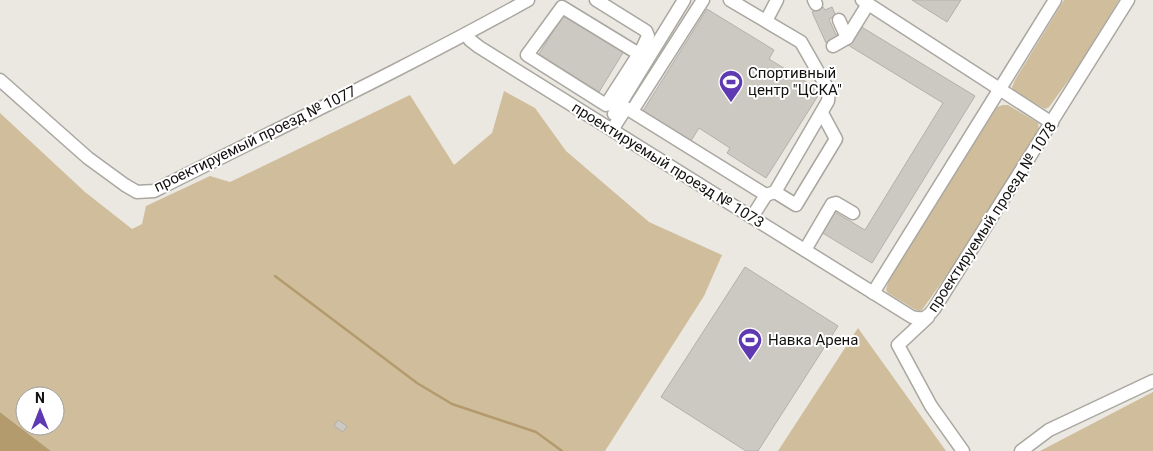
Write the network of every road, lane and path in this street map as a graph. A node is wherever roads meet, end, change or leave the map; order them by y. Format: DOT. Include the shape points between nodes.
graph roads {
  1 [pos="528,0"];
  2 [pos="596,0"];
  3 [pos="684,0"];
  4 [pos="702,0"];
  5 [pos="730,0"];
  6 [pos="777,0"];
  7 [pos="1055,0"];
  8 [pos="1128,0"];
  9 [pos="865,2"];
  10 [pos="839,20"];
  11 [pos="766,21"];
  12 [pos="466,34"];
  13 [pos="847,38"];
  14 [pos="832,46"];
  15 [pos="638,54"];
  16 [pos="0,80"];
  17 [pos="999,89"];
  18 [pos="632,111"];
  19 [pos="822,113"];
  20 [pos="1052,123"];
  21 [pos="609,128"];
  22 [pos="770,193"];
  23 [pos="853,213"];
  24 [pos="752,217"];
  25 [pos="805,250"];
  26 [pos="873,292"];
  27 [pos="928,317"];
  28 [pos="1153,381"];
  29 [pos="963,451"];
  30 [pos="1020,451"];
  1 -- 12 [label="street, проектируемый проезд № 1077"];
  2 -- 15 [label="street" via="646,31 648,36"];
  3 -- 21 [label="street"];
  4 -- 18 [label="street"];
  5 -- 11 [label="street"];
  6 -- 11 [label="street"];
  7 -- 17 [label="street"];
  8 -- 20 [label="street, проектируемый проезд № 1078"];
  9 -- 13 [label="street"];
  9 -- 17 [label="street"];
  10 -- 13 [label="street"];
  11 -- 19 [label="street" via="801,42 829,90"];
  12 -- 16 [label="street, проектируемый проезд № 1077" via="154,191 138,192 88,158"];
  12 -- 21 [label="street, проектируемый проезд № 1073" via="479,47"];
  13 -- 14 [label="street"];
  15 -- 15 [label="street" via="606,105 527,55 562,7"];
  17 -- 20 [label="street"];
  17 -- 26 [label="street"];
  18 -- 21 [label="street" via="626,108"];
  18 -- 22 [label="street"];
  19 -- 22 [label="street"];
  19 -- 22 [label="street" via="836,139 796,205"];
  20 -- 27 [label="street, проектируемый проезд № 1078"];
  21 -- 24 [label="street, проектируемый проезд № 1073"];
  22 -- 24 [label="street"];
  23 -- 25 [label="street" via="832,204"];
  24 -- 25 [label="street, проектируемый проезд № 1073"];
  25 -- 26 [label="street, проектируемый проезд № 1073"];
  26 -- 27 [label="street, проектируемый проезд № 1078" via="912,317"];
  27 -- 29 [label="street" via="898,345 931,406"];
  28 -- 30 [label="street" via="1049,430"];
}
